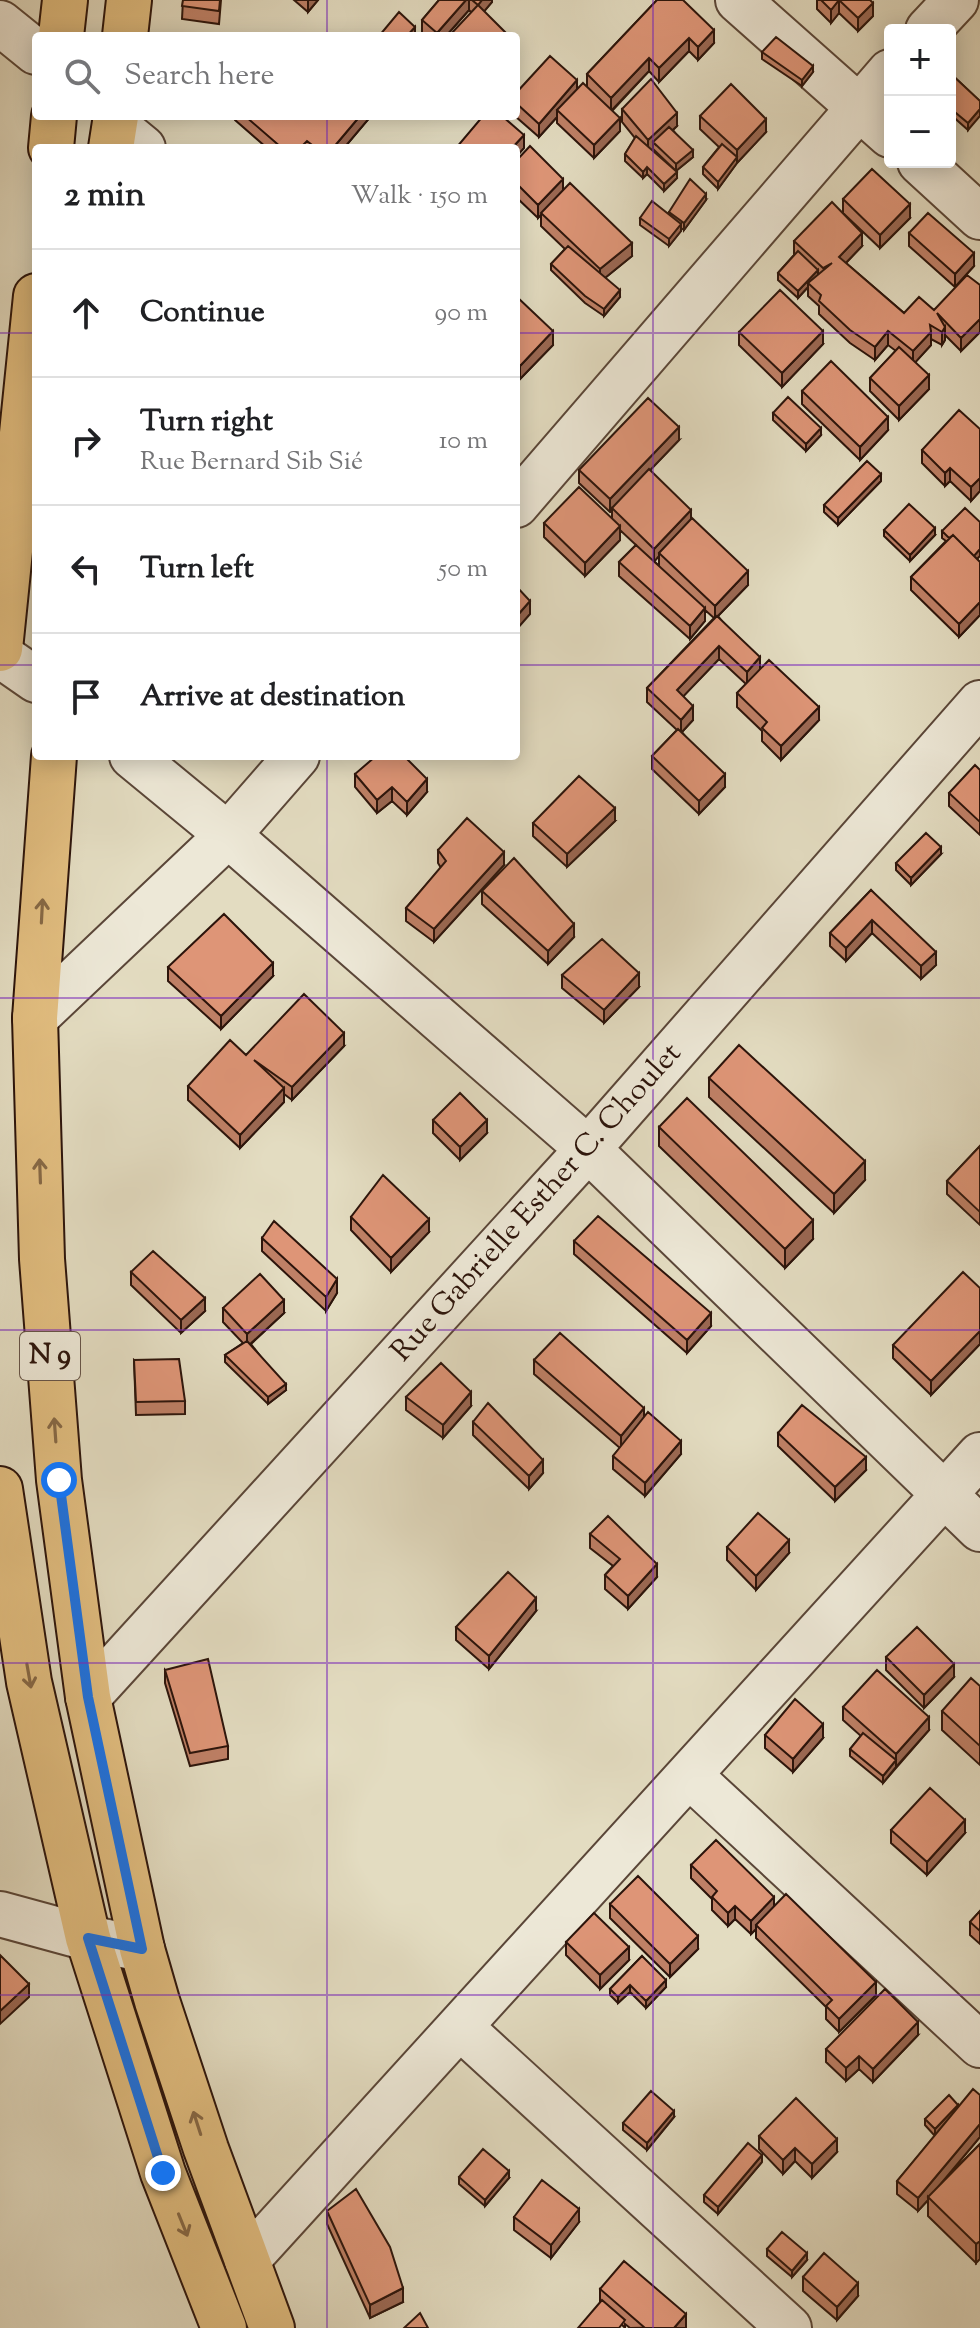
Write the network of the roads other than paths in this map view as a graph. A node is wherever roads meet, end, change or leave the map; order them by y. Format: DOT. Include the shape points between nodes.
graph roads {
  1 [pos="65,0"];
  2 [pos="129,0"];
  3 [pos="738,0"];
  4 [pos="956,0"];
  5 [pos="0,23"];
  6 [pos="934,24"];
  7 [pos="61,32"];
  8 [pos="125,32"];
  9 [pos="32,49"];
  10 [pos="884,90"];
  11 [pos="54,120"];
  12 [pos="874,120"];
  13 [pos="51,144"];
  14 [pos="927,168"];
  15 [pos="980,217"];
  16 [pos="32,336"];
  17 [pos="525,477"];
  18 [pos="0,652"];
  19 [pos="32,677"];
  20 [pos="980,703"];
  21 [pos="54,760"];
  22 [pos="137,760"];
  23 [pos="294,760"];
  24 [pos="228,835"];
  25 [pos="35,1018"];
  26 [pos="588,1149"];
  27 [pos="980,1455"];
  28 [pos="0,1489"];
  29 [pos="944,1495"];
  30 [pos="980,1529"];
  31 [pos="88,1697"];
  32 [pos="689,1775"];
  33 [pos="2,1913"];
  34 [pos="88,1938"];
  35 [pos="142,1949"];
  36 [pos="460,2027"];
  37 [pos="980,2045"];
  38 [pos="247,2260"];
  39 [pos="224,2328"];
  40 [pos="272,2328"];
  41 [pos="789,2328"];
  1 -- 7 [label="main road"];
  2 -- 8 [label="main road"];
  3 -- 12 [label="street"];
  4 -- 6 [label="street"];
  5 -- 9 [label="street"];
  10 -- 12 [label="street"];
  11 -- 13 [label="main road"];
  12 -- 17 [label="street"];
  14 -- 15 [label="street"];
  16 -- 18 [label="main road"];
  18 -- 19 [label="street"];
  20 -- 26 [label="street, Rue Gabrielle Esther C. Choulet"];
  25 -- 21 [label="main road, N 9, one-way"];
  22 -- 24 [label="street"];
  23 -- 24 [label="street"];
  24 -- 25 [label="street"];
  24 -- 26 [label="street"];
  31 -- 25 [label="main road, N 9, one-way" via="59,1480 42,1259"];
  26 -- 29 [label="street"];
  26 -- 31 [label="street, Rue Gabrielle Esther C. Choulet"];
  27 -- 29 [label="street"];
  28 -- 34 [label="main road, one-way" via="29,1682"];
  29 -- 30 [label="street"];
  29 -- 32 [label="street"];
  31 -- 35 [label="main road, N 9"];
  32 -- 36 [label="street"];
  32 -- 37 [label="street"];
  33 -- 34 [label="street"];
  34 -- 35 [label="street"];
  34 -- 39 [label="main road, one-way" via="163,2173"];
  38 -- 35 [label="main road, N 9, one-way"];
  36 -- 38 [label="street"];
  36 -- 41 [label="street"];
  38 -- 40 [label="main road, N 9"];
}
